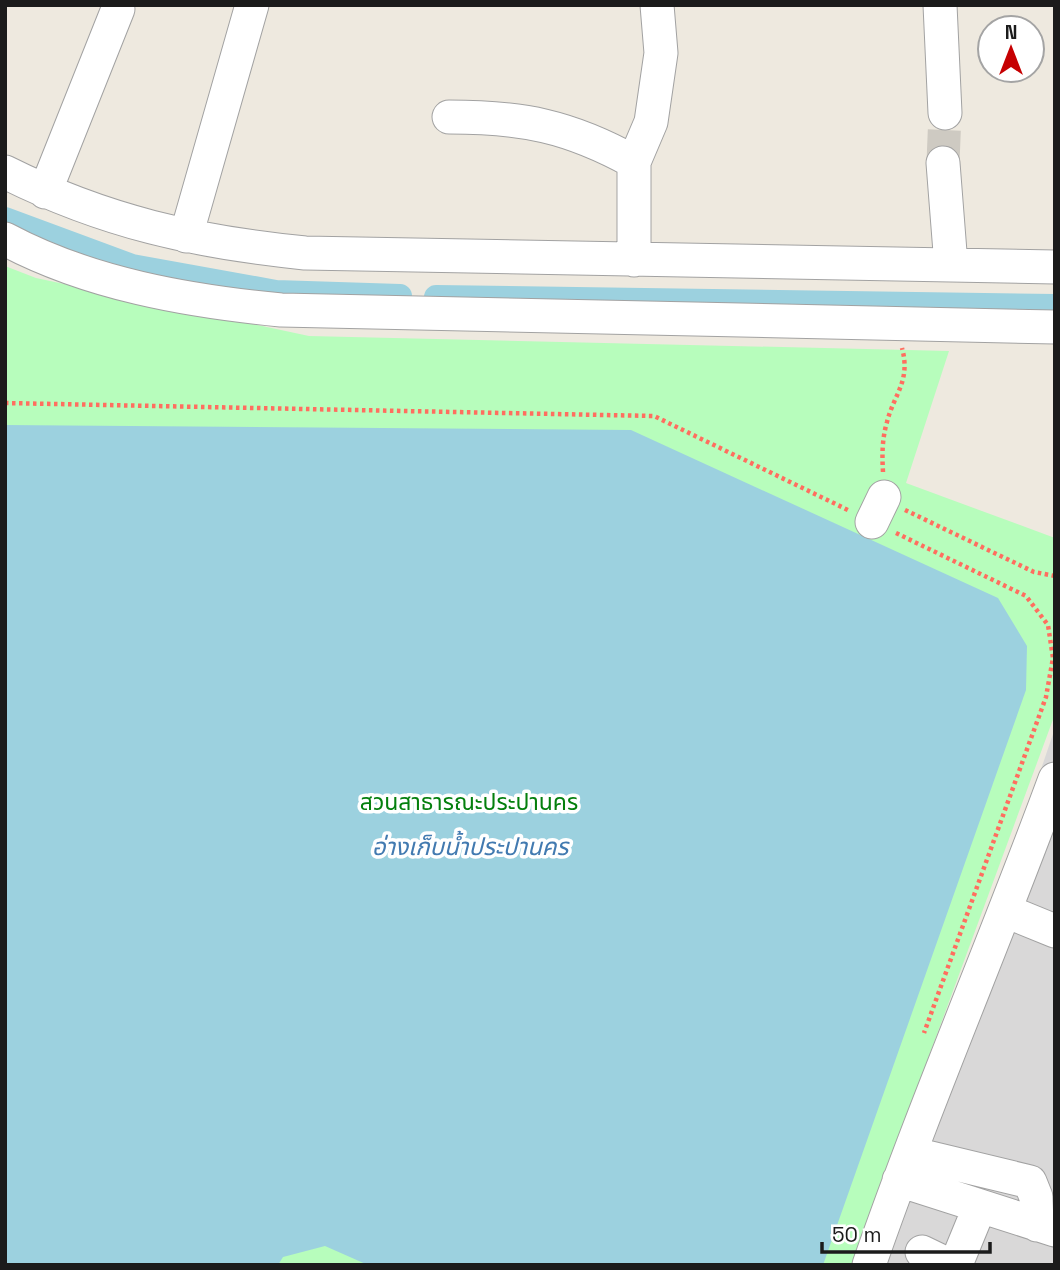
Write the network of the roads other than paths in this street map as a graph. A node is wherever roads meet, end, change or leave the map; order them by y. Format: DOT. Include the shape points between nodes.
graph roads {
  1 [pos="252,5"];
  2 [pos="657,5"];
  3 [pos="940,5"];
  4 [pos="118,9"];
  5 [pos="945,113"];
  6 [pos="449,117"];
  7 [pos="634,162"];
  8 [pos="943,163"];
  9 [pos="5,172"];
  10 [pos="45,192"];
  11 [pos="186,236"];
  12 [pos="5,239"];
  13 [pos="634,260"];
  14 [pos="951,265"];
  15 [pos="1055,267"];
  16 [pos="1055,327"];
  17 [pos="1054,781"];
  18 [pos="1006,911"];
  19 [pos="1055,931"];
  20 [pos="904,1166"];
  21 [pos="980,1206"];
  22 [pos="1046,1227"];
  23 [pos="941,1261"];
  24 [pos="869,1265"];
  1 -- 11 [label="street"];
  2 -- 7 [label="street" via="661,53 651,122"];
  3 -- 5 [label="street"];
  4 -- 10 [label="street"];
  6 -- 7 [label="street" via="503,118 564,129"];
  7 -- 13 [label="street"];
  8 -- 14 [label="street"];
  9 -- 10 [label="street"];
  10 -- 11 [label="street" via="120,220"];
  11 -- 13 [label="street" via="305,253"];
  12 -- 16 [label="street" via="121,283 236,306 281,310"];
  13 -- 14 [label="street"];
  14 -- 15 [label="street"];
  17 -- 18 [label="street"];
  18 -- 19 [label="street"];
  18 -- 20 [label="street"];
  20 -- 21 [label="street"];
  20 -- 22 [label="street" via="1030,1182"];
  20 -- 24 [label="street"];
  21 -- 22 [label="street"];
  21 -- 23 [label="street" via="960,1257"];
}
